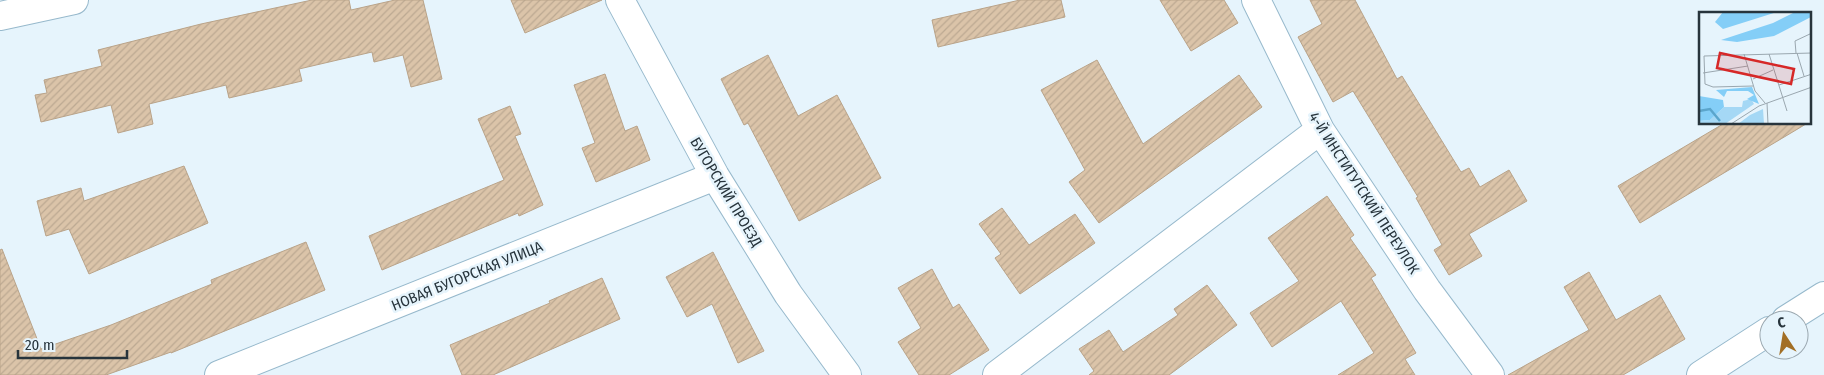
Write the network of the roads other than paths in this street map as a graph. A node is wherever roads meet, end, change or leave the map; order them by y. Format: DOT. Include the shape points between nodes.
graph roads {
  1 [pos="74,0"];
  2 [pos="620,0"];
  3 [pos="1256,0"];
  4 [pos="0,16"];
  5 [pos="1320,130"];
  6 [pos="715,176"];
  7 [pos="1824,296"];
  8 [pos="1802,310"];
  9 [pos="1759,337"];
  10 [pos="218,375"];
  11 [pos="847,375"];
  12 [pos="997,375"];
  13 [pos="1490,375"];
  14 [pos="1701,375"];
  1 -- 4 [label="street"];
  2 -- 6 [label="street, БУГОРСКИЙ ПРОЕЗД"];
  3 -- 5 [label="street, 4-Й ИНСТИТУТСКИЙ ПЕРЕУЛОК"];
  5 -- 12 [label="street"];
  5 -- 13 [label="street, 4-Й ИНСТИТУТСКИЙ ПЕРЕУЛОК" via="1427,290"];
  6 -- 10 [label="street, НОВАЯ БУГОРСКАЯ УЛИЦА"];
  6 -- 11 [label="street, БУГОРСКИЙ ПРОЕЗД" via="788,294"];
  7 -- 8 [label="street"];
  9 -- 14 [label="street"];
}
